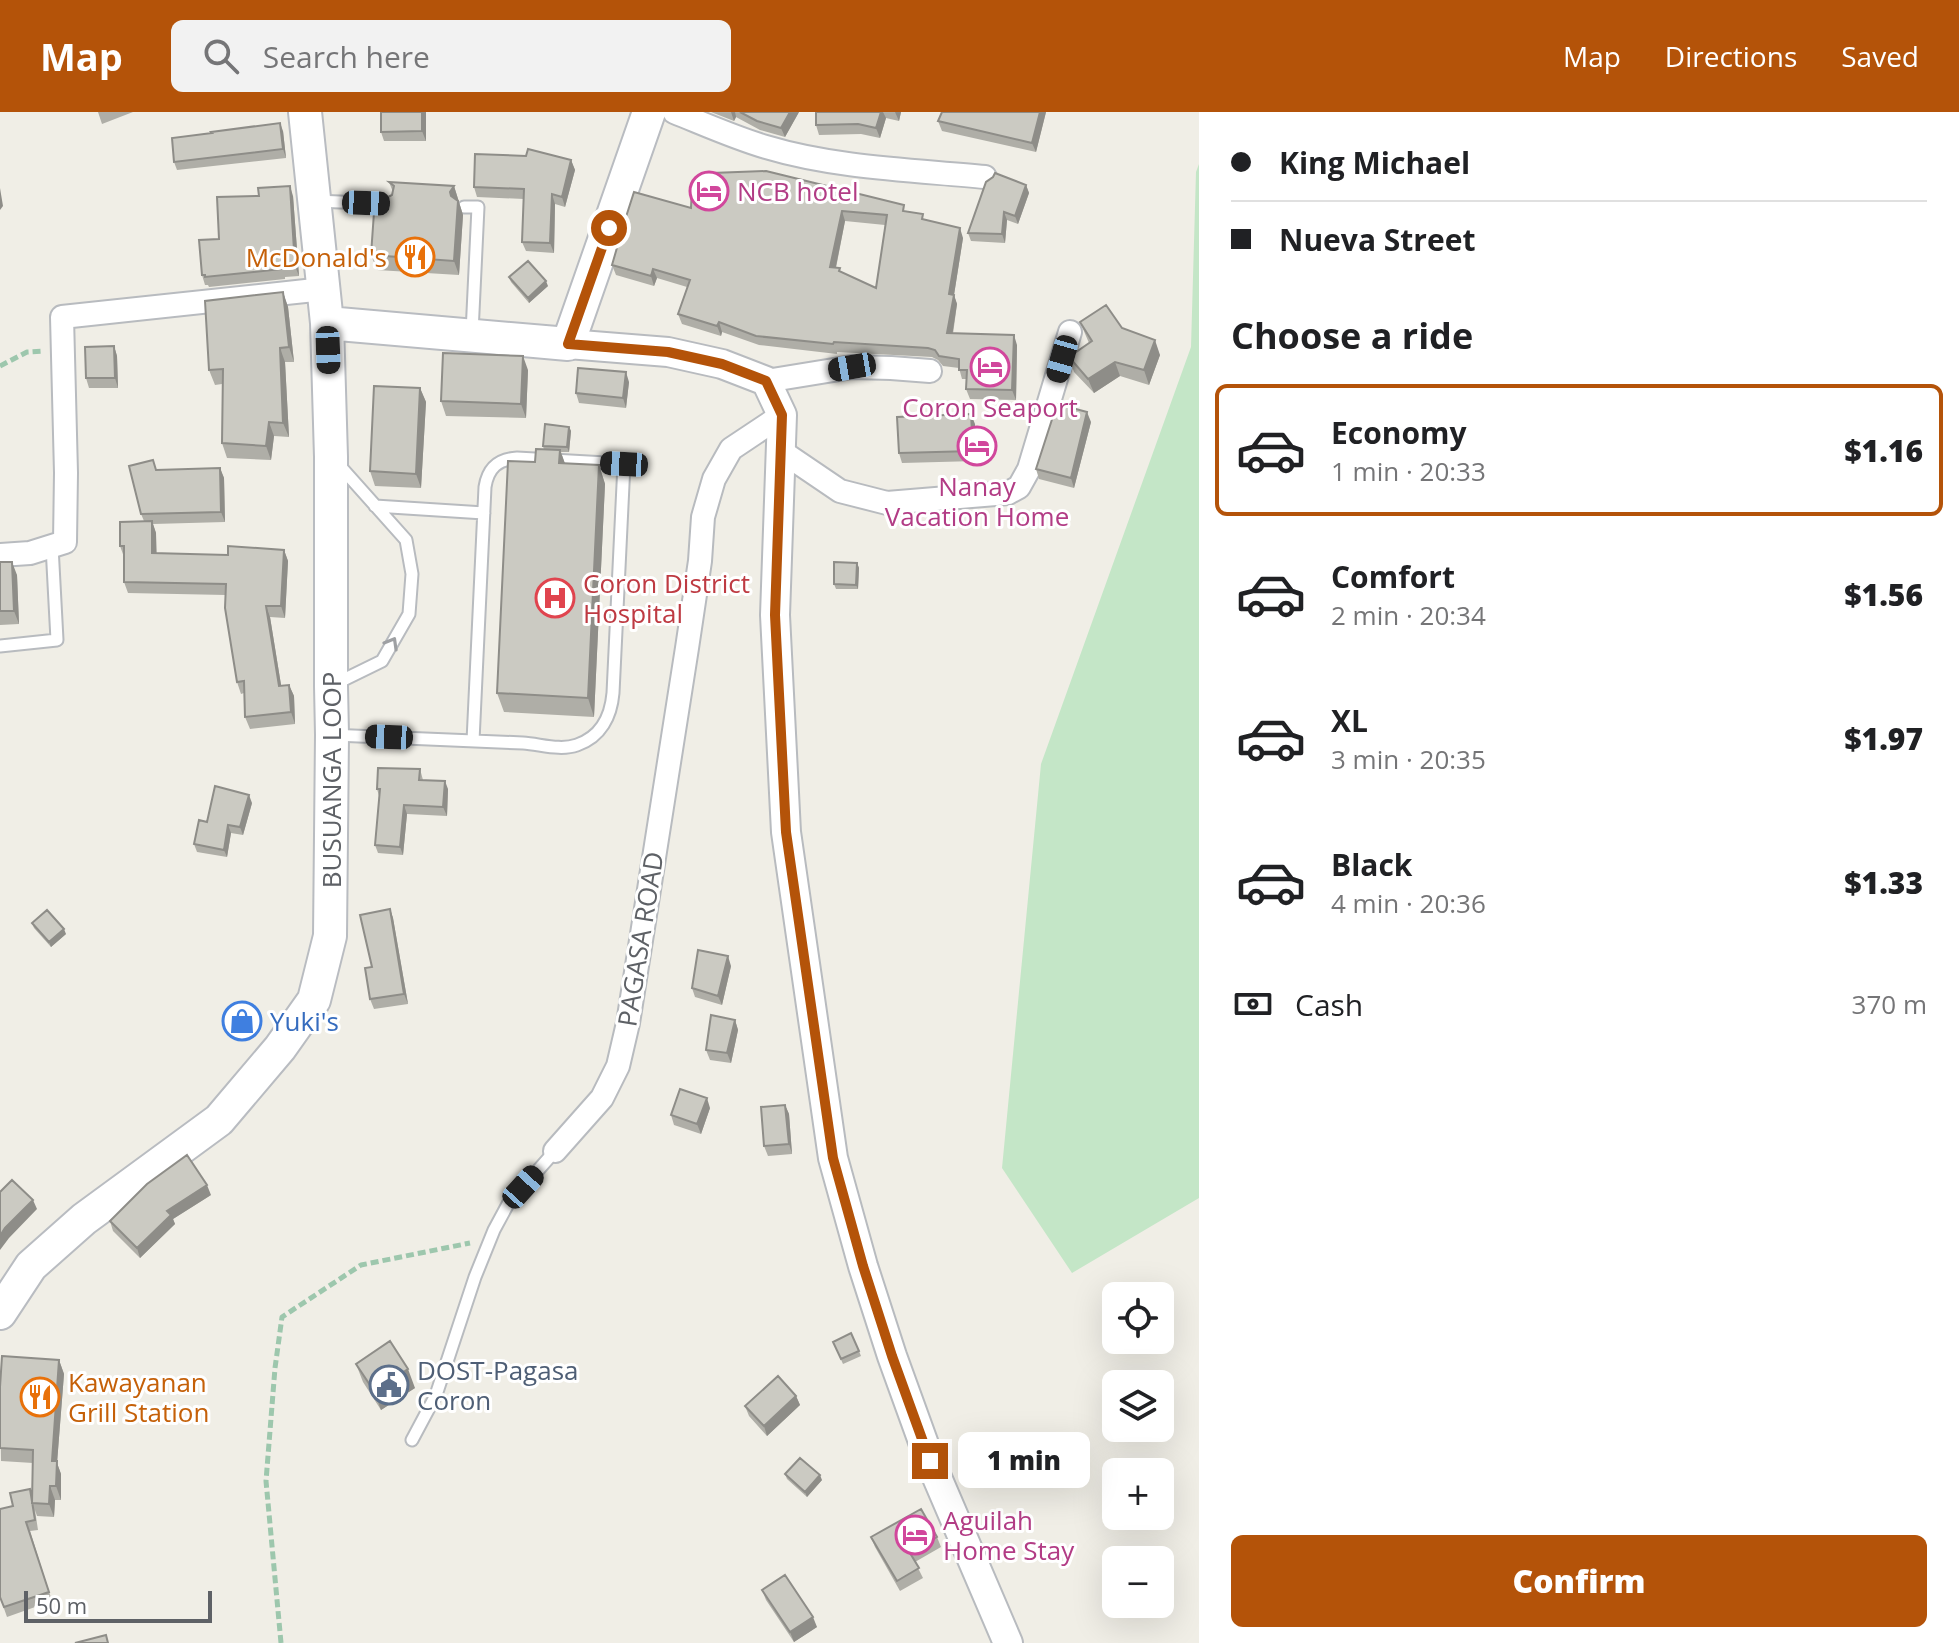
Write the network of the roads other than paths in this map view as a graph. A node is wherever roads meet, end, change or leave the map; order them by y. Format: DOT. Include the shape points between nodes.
graph roads {
  1 [pos="305,112"];
  2 [pos="649,112"];
  3 [pos="674,112"];
  4 [pos="985,177"];
  5 [pos="316,201"];
  6 [pos="391,204"];
  7 [pos="464,207"];
  8 [pos="324,289"];
  9 [pos="327,323"];
  10 [pos="1070,332"];
  11 [pos="472,335"];
  12 [pos="568,344"];
  13 [pos="930,371"];
  14 [pos="766,381"];
  15 [pos="782,415"];
  16 [pos="781,451"];
  17 [pos="331,457"];
  18 [pos="375,506"];
  19 [pos="484,513"];
  20 [pos="52,546"];
  21 [pos="0,555"];
  22 [pos="0,646"];
  23 [pos="331,686"];
  24 [pos="332,735"];
  25 [pos="473,741"];
  26 [pos="555,1151"];
  27 [pos="0,1313"];
  28 [pos="412,1440"];
  29 [pos="1008,1643"];
  1 -- 5 [label="main road, BUSUANGA LOOP"];
  2 -- 12 [label="main road"];
  3 -- 4 [label="street" via="765,147 805,156"];
  5 -- 6 [label="lane"];
  5 -- 8 [label="main road, BUSUANGA LOOP"];
  7 -- 11 [label="lane" via="478,207"];
  8 -- 9 [label="main road, BUSUANGA LOOP"];
  8 -- 20 [label="street" via="62,317 65,542"];
  9 -- 11 [label="main road"];
  9 -- 17 [label="main road, BUSUANGA LOOP"];
  10 -- 16 [label="street" via="1029,469 1019,487 1008,493 887,503 840,491"];
  11 -- 12 [label="main road"];
  12 -- 14 [label="street" via="668,352"];
  13 -- 14 [label="street" via="852,367"];
  14 -- 15 [label="street"];
  15 -- 16 [label="street"];
  15 -- 26 [label="street, PAGASA ROAD" via="731,449 714,479 703,517 687,648 618,1066 602,1098"];
  16 -- 29 [label="street" via="775,615 786,832 833,1158 920,1435"];
  17 -- 18 [label="lane"];
  17 -- 23 [label="main road, BUSUANGA LOOP"];
  18 -- 19 [label="lane"];
  23 -- 18 [label="lane, one-way" via="382,661 409,614 412,574 406,540"];
  19 -- 25 [label="lane"];
  19 -- 25 [label="lane" via="487,477 498,462 624,464 608,718 579,745"];
  20 -- 21 [label="street"];
  20 -- 22 [label="lane" via="57,640"];
  23 -- 24 [label="main road, BUSUANGA LOOP"];
  24 -- 25 [label="lane"];
  24 -- 27 [label="main road, BUSUANGA LOOP" via="330,936 314,1000 219,1120 84,1219 31,1266"];
  26 -- 28 [label="lane, PAGASA ROAD" via="508,1204 490,1239 436,1395"];
}
